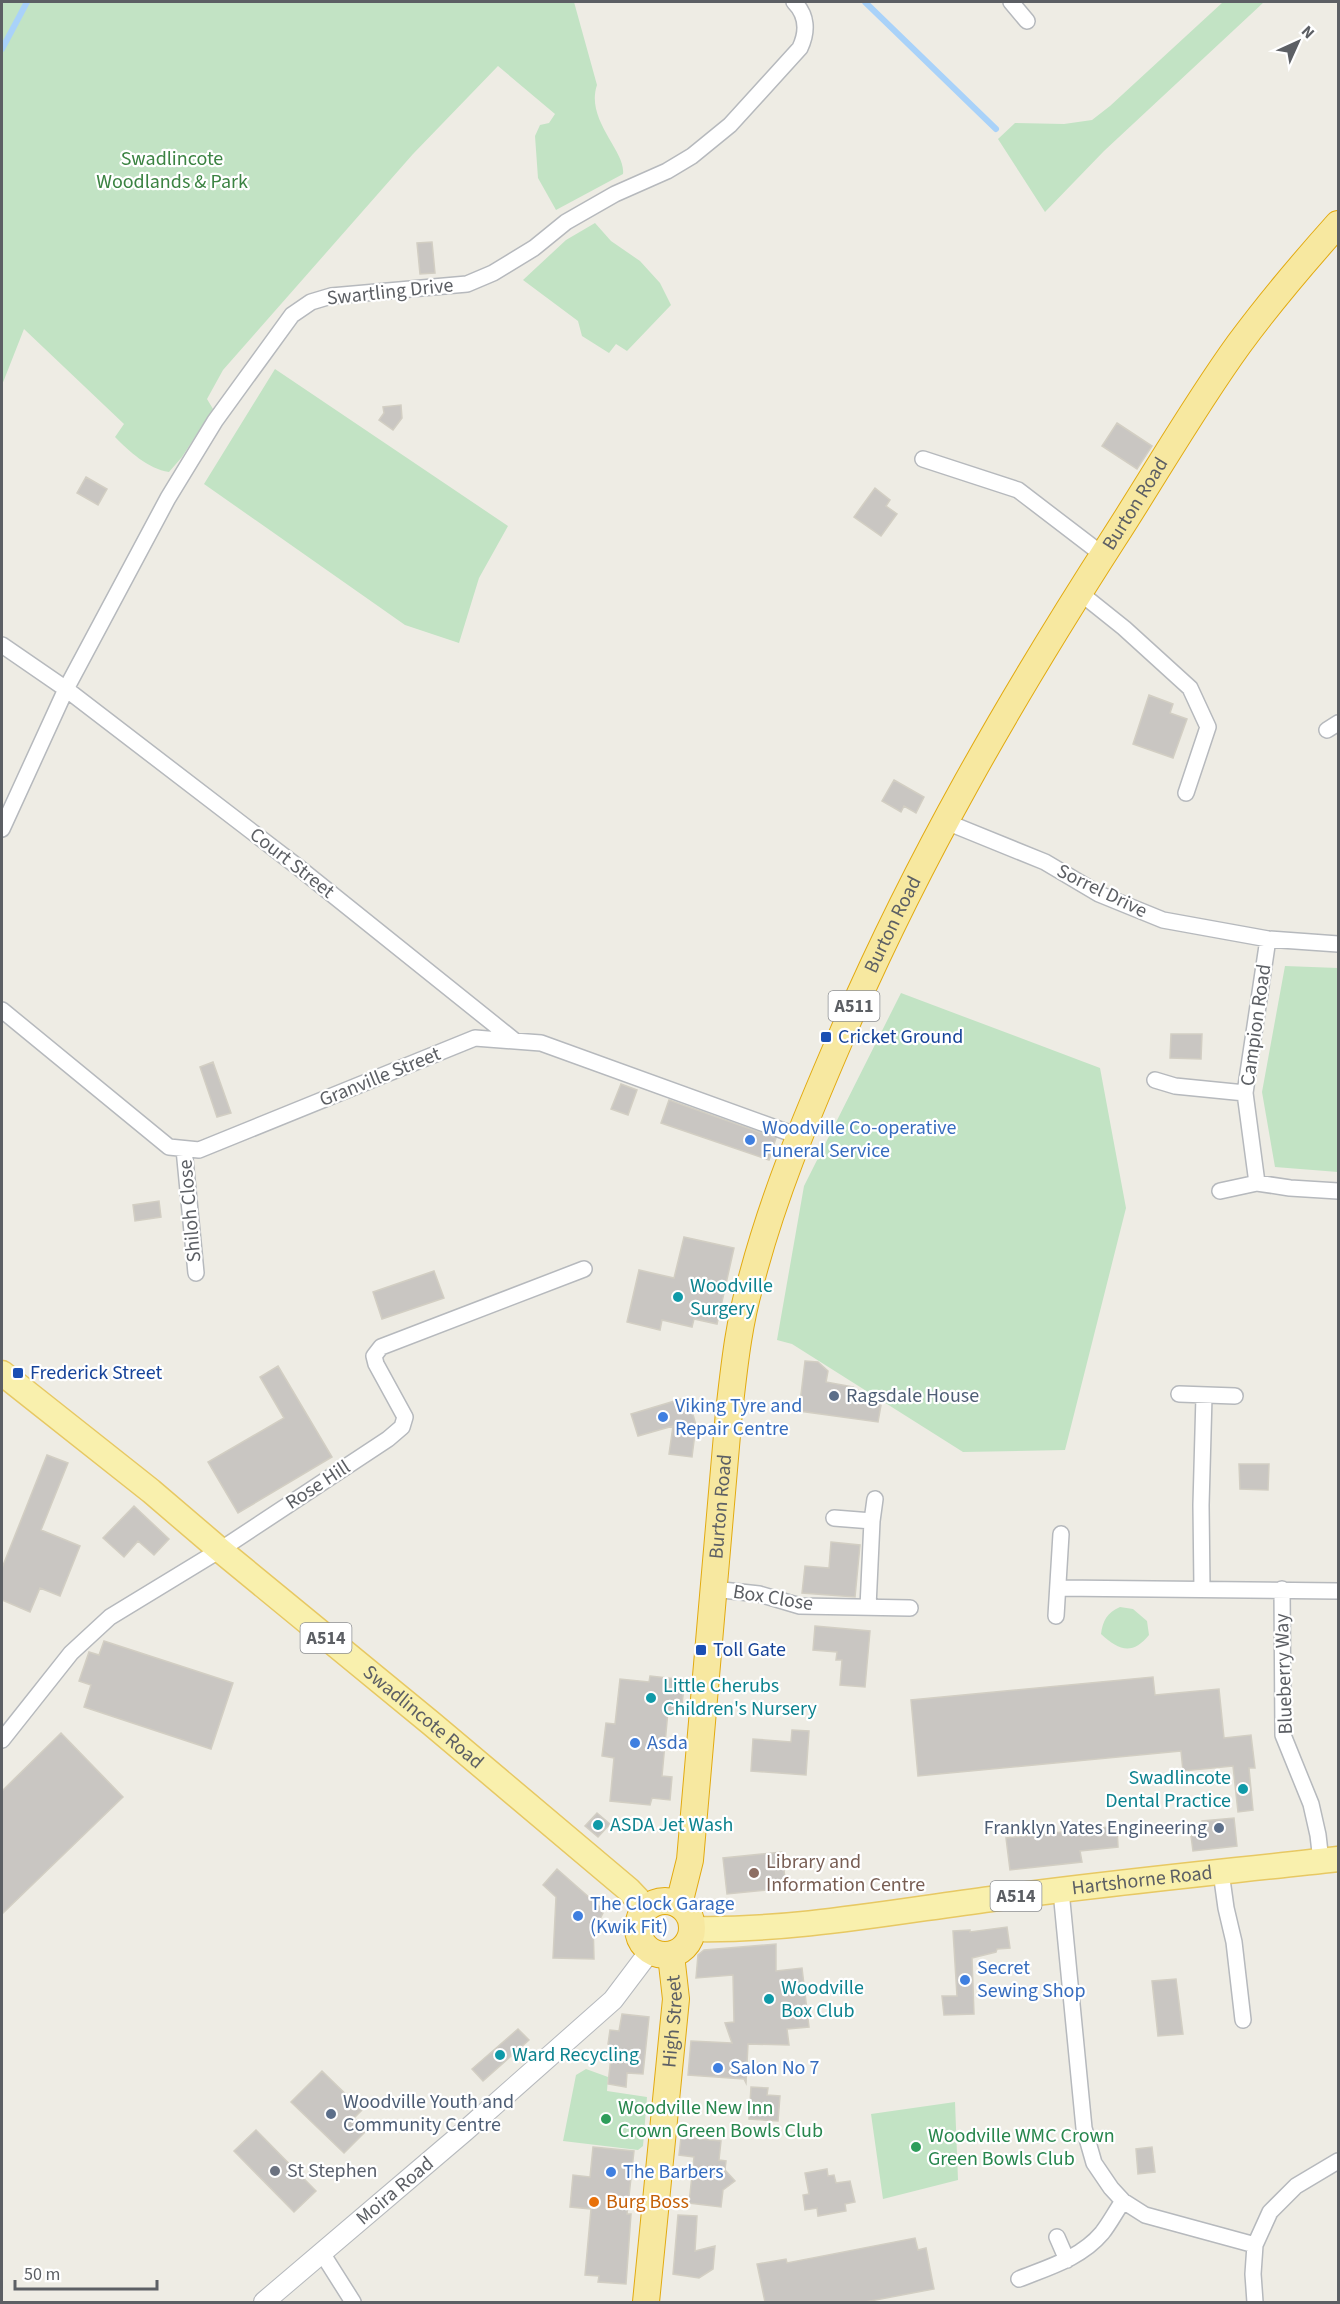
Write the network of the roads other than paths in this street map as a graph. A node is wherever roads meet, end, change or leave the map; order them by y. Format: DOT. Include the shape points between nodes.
graph roads {
  1 [pos="794,2"];
  2 [pos="1011,2"];
  3 [pos="1027,21"];
  4 [pos="1338,224"];
  5 [pos="923,459"];
  6 [pos="1103,555"];
  7 [pos="1079,592"];
  8 [pos="2,645"];
  9 [pos="66,689"];
  10 [pos="1186,793"];
  11 [pos="944,821"];
  12 [pos="2,829"];
  13 [pos="1268,939"];
  14 [pos="1338,944"];
  15 [pos="2,1010"];
  16 [pos="515,1041"];
  17 [pos="1155,1080"];
  18 [pos="1245,1094"];
  19 [pos="798,1136"];
  20 [pos="184,1149"];
  21 [pos="1257,1183"];
  22 [pos="1220,1191"];
  23 [pos="1338,1191"];
  24 [pos="584,1269"];
  25 [pos="196,1273"];
  26 [pos="2,1373"];
  27 [pos="1179,1394"];
  28 [pos="1204,1396"];
  29 [pos="1235,1396"];
  30 [pos="875,1499"];
  31 [pos="834,1518"];
  32 [pos="872,1521"];
  33 [pos="1061,1534"];
  34 [pos="220,1550"];
  35 [pos="1058,1588"];
  36 [pos="1202,1588"];
  37 [pos="713,1589"];
  38 [pos="1282,1589"];
  39 [pos="1338,1591"];
  40 [pos="868,1607"];
  41 [pos="910,1608"];
  42 [pos="1056,1616"];
  43 [pos="2,1740"];
  44 [pos="1330,1860"];
  45 [pos="1221,1872"];
  46 [pos="1061,1891"];
  47 [pos="679,1904"];
  48 [pos="646,1908"];
  49 [pos="693,1929"];
  50 [pos="661,1953"];
  51 [pos="1243,2020"];
  52 [pos="1338,2161"];
  53 [pos="1123,2201"];
  54 [pos="1057,2237"];
  55 [pos="1255,2245"];
  56 [pos="322,2253"];
  57 [pos="1067,2260"];
  58 [pos="1019,2279"];
  59 [pos="264,2302"];
  60 [pos="353,2302"];
  61 [pos="646,2302"];
  62 [pos="1256,2302"];
  1 -- 9 [label="street, Swartling Drive" via="806,24 800,48 730,124 692,156 615,194 566,222 517,260 467,284 331,297 312,302 292,315 215,421 168,498"];
  2 -- 3 [label="street"];
  4 -- 6 [label="highway, Burton Road / A511" via="1238,345"];
  5 -- 6 [label="street" via="1018,490"];
  6 -- 7 [label="highway, Burton Road / A511"];
  7 -- 10 [label="street" via="1190,688 1208,728"];
  7 -- 11 [label="highway, Burton Road / A511" via="1011,701"];
  8 -- 9 [label="street, Court Street"];
  9 -- 12 [label="street"];
  9 -- 16 [label="street, Court Street"];
  11 -- 13 [label="street, Sorrel Drive" via="1045,862 1099,894 1163,920"];
  11 -- 19 [label="highway, Burton Road / A511" via="873,962"];
  13 -- 14 [label="street, Sorrel Drive"];
  13 -- 18 [label="street, Campion Road"];
  15 -- 20 [label="street" via="169,1147"];
  16 -- 19 [label="street, Granville Street" via="542,1043"];
  16 -- 20 [label="street, Granville Street" via="475,1038 199,1150"];
  17 -- 18 [label="street"];
  18 -- 21 [label="street, Campion Road"];
  19 -- 37 [label="highway, Burton Road / A511" via="752,1277 737,1346"];
  20 -- 25 [label="street, Shiloh Close"];
  21 -- 22 [label="street"];
  21 -- 23 [label="street"];
  24 -- 34 [label="street, Rose Hill" via="381,1347 374,1356 376,1364 405,1417 402,1427"];
  26 -- 34 [label="main road, Swadlincote Road / A514"];
  27 -- 28 [label="street"];
  28 -- 29 [label="street"];
  28 -- 36 [label="street"];
  30 -- 32 [label="street"];
  31 -- 32 [label="street"];
  32 -- 40 [label="street"];
  33 -- 35 [label="street"];
  34 -- 43 [label="street, Rose Hill" via="110,1617 71,1653"];
  34 -- 48 [label="main road, Swadlincote Road / A514" via="432,1724"];
  35 -- 36 [label="street, Blueberry Way"];
  35 -- 42 [label="street"];
  36 -- 38 [label="street, Blueberry Way"];
  37 -- 40 [label="street, Box Close" via="759,1594 800,1606"];
  37 -- 47 [label="highway, Burton Road / A511" via="690,1860"];
  38 -- 39 [label="street, Blueberry Way"];
  38 -- 44 [label="street, Blueberry Way" via="1283,1735"];
  40 -- 41 [label="street, Box Close"];
  44 -- 45 [label="main road, Hartshorne Road / A514"];
  45 -- 46 [label="main road, Hartshorne Road / A514"];
  45 -- 51 [label="street"];
  46 -- 49 [label="main road, Hartshorne Road / A514" via="864,1917"];
  46 -- 53 [label="street" via="1084,2128 1094,2163"];
  47 -- 48 [label="highway" via="662,1901"];
  47 -- 49 [label="highway" via="687,1912"];
  48 -- 50 [label="highway" via="640,1917 638,1934 642,1943"];
  49 -- 50 [label="highway" via="684,1948"];
  50 -- 56 [label="street, Moira Road" via="465,2131"];
  50 -- 61 [label="highway, High Street" via="676,1999"];
  52 -- 55 [label="street" via="1296,2186 1270,2212"];
  53 -- 55 [label="street" via="1145,2216"];
  53 -- 57 [label="street" via="1103,2232"];
  54 -- 57 [label="street"];
  55 -- 62 [label="street"];
  56 -- 59 [label="street, Moira Road"];
  56 -- 60 [label="street"];
  57 -- 58 [label="street"];
}
